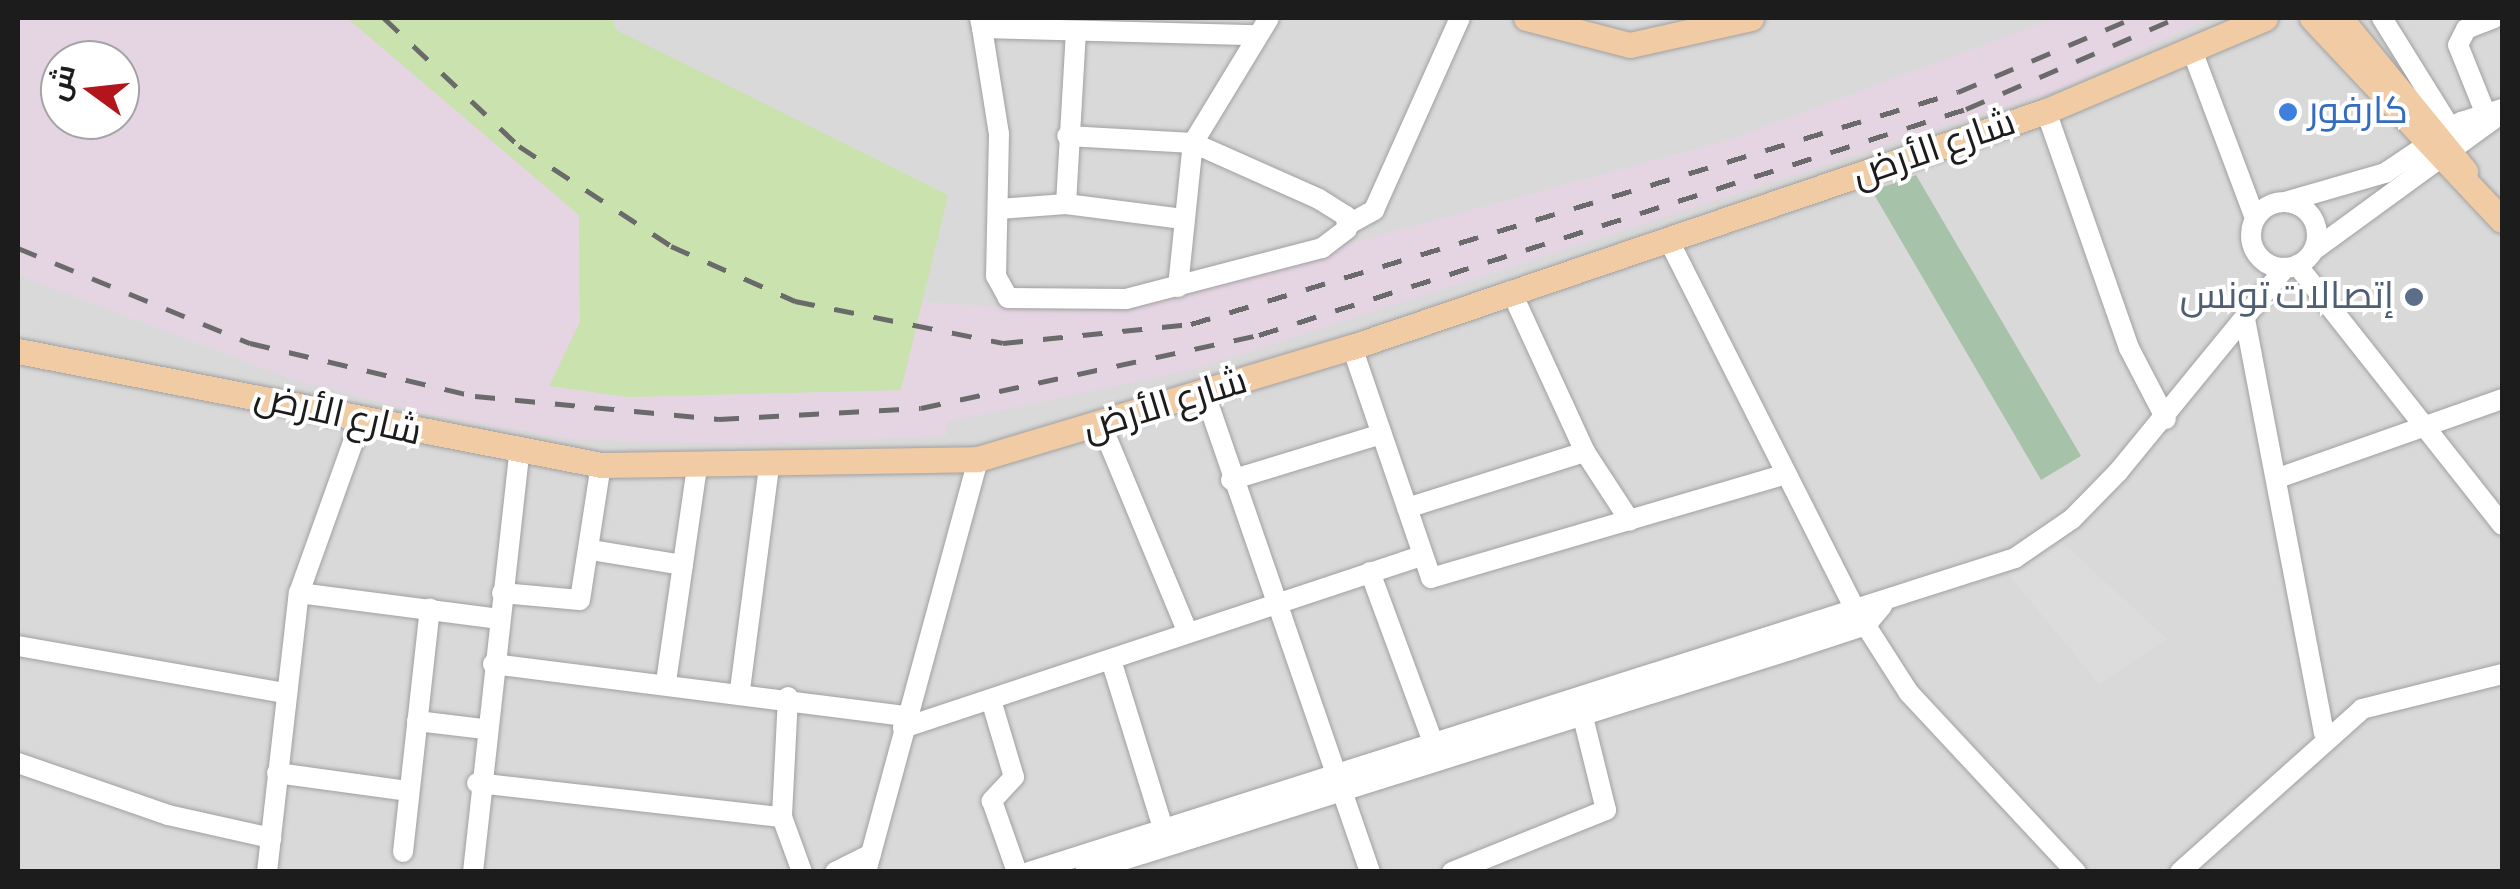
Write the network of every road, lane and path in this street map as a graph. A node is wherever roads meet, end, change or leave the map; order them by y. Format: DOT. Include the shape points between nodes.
graph roads {
  1 [pos="1460,18"];
  2 [pos="1526,18"];
  3 [pos="1751,18"];
  4 [pos="2266,18"];
  5 [pos="2312,18"];
  6 [pos="2340,18"];
  7 [pos="2382,18"];
  8 [pos="2494,18"];
  9 [pos="981,23"];
  10 [pos="1262,26"];
  11 [pos="1076,30"];
  12 [pos="2193,53"];
  13 [pos="2046,111"];
  14 [pos="2496,111"];
  15 [pos="2410,113"];
  16 [pos="1067,136"];
  17 [pos="1193,144"];
  18 [pos="2446,144"];
  19 [pos="2288,201"];
  20 [pos="1066,204"];
  21 [pos="999,209"];
  22 [pos="1183,218"];
  23 [pos="2255,218"];
  24 [pos="2502,220"];
  25 [pos="1349,224"];
  26 [pos="1668,238"];
  27 [pos="2314,250"];
  28 [pos="2255,251"];
  29 [pos="2291,267"];
  30 [pos="1178,287"];
  31 [pos="1512,291"];
  32 [pos="2260,291"];
  33 [pos="2246,320"];
  34 [pos="1352,347"];
  35 [pos="18,350"];
  36 [pos="1204,394"];
  37 [pos="2502,399"];
  38 [pos="2166,419"];
  39 [pos="361,420"];
  40 [pos="1101,424"];
  41 [pos="2422,429"];
  42 [pos="1378,435"];
  43 [pos="1585,452"];
  44 [pos="519,456"];
  45 [pos="978,459"];
  46 [pos="601,465"];
  47 [pos="769,467"];
  48 [pos="697,468"];
  49 [pos="1784,475"];
  50 [pos="2278,478"];
  51 [pos="1230,480"];
  52 [pos="1407,508"];
  53 [pos="1630,521"];
  54 [pos="2502,525"];
  55 [pos="591,550"];
  56 [pos="1421,556"];
  57 [pos="684,565"];
  58 [pos="1370,572"];
  59 [pos="299,593"];
  60 [pos="502,593"];
  61 [pos="1276,603"];
  62 [pos="430,608"];
  63 [pos="1860,616"];
  64 [pos="499,619"];
  65 [pos="1188,633"];
  66 [pos="18,646"];
  67 [pos="1111,660"];
  68 [pos="493,664"];
  69 [pos="2502,674"];
  70 [pos="666,682"];
  71 [pos="740,690"];
  72 [pos="284,693"];
  73 [pos="788,697"];
  74 [pos="991,700"];
  75 [pos="1583,717"];
  76 [pos="417,721"];
  77 [pos="904,722"];
  78 [pos="483,728"];
  79 [pos="2324,734"];
  80 [pos="1434,742"];
  81 [pos="18,763"];
  82 [pos="1337,772"];
  83 [pos="277,773"];
  84 [pos="477,783"];
  85 [pos="409,791"];
  86 [pos="1342,795"];
  87 [pos="782,817"];
  88 [pos="1163,828"];
  89 [pos="271,838"];
  90 [pos="402,852"];
  91 [pos="868,863"];
  92 [pos="267,872"];
  93 [pos="472,872"];
  94 [pos="802,872"];
  95 [pos="835,872"];
  96 [pos="1017,872"];
  97 [pos="1029,872"];
  98 [pos="1085,872"];
  99 [pos="1370,872"];
  100 [pos="1452,872"];
  101 [pos="2076,872"];
  102 [pos="2180,872"];
  1 -- 25 [label="street" via="1374,210"];
  2 -- 3 [label="main road" via="1630,45"];
  4 -- 12 [label="main road, شارع الأرض"];
  5 -- 15 [label="main road"];
  6 -- 15 [label="main road"];
  7 -- 18 [label="street"];
  8 -- 14 [label="street" via="2466,29 2458,44"];
  9 -- 11 [label="street"];
  9 -- 21 [label="street" via="996,101"];
  10 -- 11 [label="street"];
  10 -- 17 [label="street"];
  11 -- 16 [label="street"];
  12 -- 13 [label="main road, شارع الأرض"];
  12 -- 23 [label="street"];
  13 -- 26 [label="main road, شارع الأرض"];
  13 -- 38 [label="street" via="2129,348"];
  14 -- 18 [label="street"];
  15 -- 18 [label="main road"];
  16 -- 17 [label="street"];
  16 -- 20 [label="street"];
  17 -- 22 [label="street"];
  17 -- 25 [label="street" via="1320,199"];
  18 -- 19 [label="street" via="2386,173"];
  18 -- 24 [label="main road"];
  18 -- 27 [label="street"];
  19 -- 23 [label="street"];
  19 -- 27 [label="street" via="2316,225"];
  20 -- 21 [label="street"];
  20 -- 22 [label="street"];
  21 -- 30 [label="street" via="996,276 1008,298 1072,304"];
  22 -- 30 [label="street"];
  23 -- 28 [label="street"];
  25 -- 30 [label="street" via="1322,248"];
  26 -- 31 [label="main road, شارع الأرض"];
  26 -- 49 [label="street"];
  27 -- 29 [label="street"];
  28 -- 29 [label="street"];
  28 -- 32 [label="street"];
  29 -- 32 [label="street"];
  29 -- 41 [label="street"];
  31 -- 34 [label="main road, شارع الأرض"];
  31 -- 43 [label="street"];
  32 -- 33 [label="street"];
  33 -- 38 [label="street"];
  33 -- 50 [label="street"];
  34 -- 36 [label="main road, شارع الأرض"];
  34 -- 42 [label="street"];
  35 -- 39 [label="main road, شارع الأرض"];
  36 -- 40 [label="main road, شارع الأرض"];
  36 -- 51 [label="street"];
  37 -- 41 [label="street"];
  38 -- 63 [label="street" via="2039,544"];
  39 -- 44 [label="main road, شارع الأرض"];
  39 -- 59 [label="street"];
  40 -- 45 [label="main road, شارع الأرض"];
  40 -- 65 [label="street"];
  41 -- 50 [label="street"];
  41 -- 54 [label="street"];
  42 -- 51 [label="street"];
  42 -- 52 [label="street"];
  43 -- 52 [label="street"];
  43 -- 53 [label="street"];
  44 -- 46 [label="main road, شارع الأرض"];
  44 -- 60 [label="street"];
  45 -- 47 [label="main road, شارع الأرض"];
  45 -- 77 [label="street"];
  46 -- 48 [label="main road, شارع الأرض"];
  46 -- 55 [label="street"];
  47 -- 48 [label="main road, شارع الأرض"];
  47 -- 71 [label="street"];
  48 -- 57 [label="street"];
  49 -- 53 [label="street"];
  49 -- 63 [label="street"];
  50 -- 79 [label="street"];
  51 -- 61 [label="street"];
  52 -- 56 [label="street"];
  53 -- 56 [label="street" via="1439,578"];
  55 -- 57 [label="street"];
  55 -- 60 [label="street" via="580,600"];
  56 -- 58 [label="street"];
  57 -- 70 [label="street"];
  58 -- 61 [label="street"];
  58 -- 80 [label="street"];
  59 -- 62 [label="street"];
  59 -- 72 [label="street"];
  60 -- 64 [label="street"];
  61 -- 65 [label="street"];
  61 -- 82 [label="street"];
  62 -- 64 [label="street"];
  62 -- 76 [label="street"];
  63 -- 75 [label="street"];
  63 -- 80 [label="street"];
  63 -- 101 [label="street" via="1949,742"];
  64 -- 68 [label="street"];
  65 -- 67 [label="street"];
  66 -- 72 [label="street"];
  67 -- 74 [label="street"];
  67 -- 88 [label="street"];
  68 -- 70 [label="street"];
  68 -- 78 [label="street"];
  69 -- 79 [label="street" via="2374,704"];
  70 -- 71 [label="street"];
  71 -- 73 [label="street"];
  72 -- 83 [label="street"];
  73 -- 77 [label="street"];
  73 -- 87 [label="street"];
  74 -- 77 [label="street"];
  74 -- 96 [label="street" via="1014,777 992,801"];
  75 -- 86 [label="street"];
  75 -- 100 [label="street" via="1606,810"];
  76 -- 78 [label="street"];
  76 -- 85 [label="street"];
  77 -- 91 [label="street"];
  78 -- 84 [label="street"];
  79 -- 102 [label="street"];
  80 -- 82 [label="street"];
  81 -- 89 [label="street" via="168,815"];
  82 -- 86 [label="street"];
  82 -- 88 [label="street"];
  83 -- 85 [label="street"];
  83 -- 89 [label="street"];
  84 -- 87 [label="street"];
  84 -- 93 [label="street"];
  85 -- 90 [label="street"];
  86 -- 98 [label="street"];
  86 -- 99 [label="street"];
  87 -- 94 [label="street"];
  88 -- 97 [label="street"];
  89 -- 92 [label="street"];
  91 -- 95 [label="street"];
}
